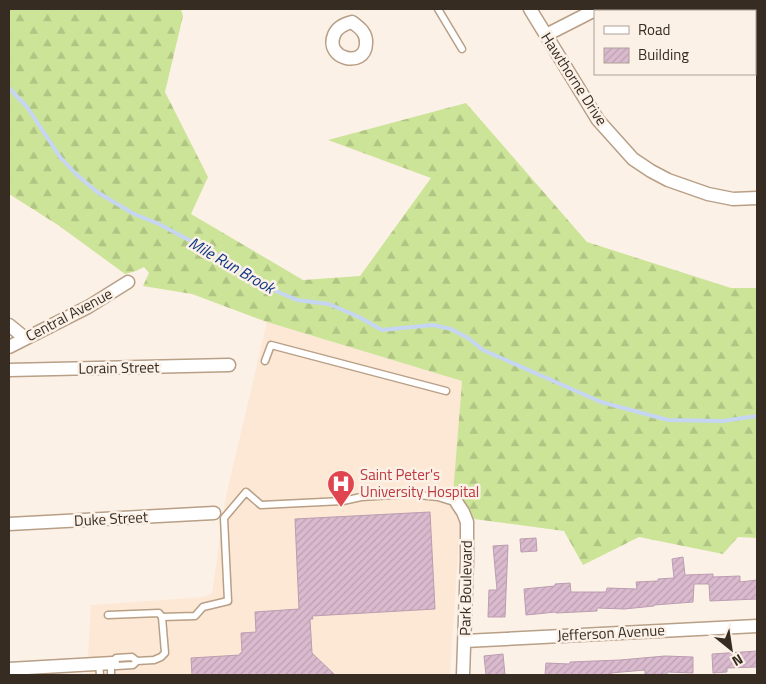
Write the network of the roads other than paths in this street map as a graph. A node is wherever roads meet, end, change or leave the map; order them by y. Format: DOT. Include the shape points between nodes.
graph roads {
  1 [pos="355,9"];
  2 [pos="438,9"];
  3 [pos="530,9"];
  4 [pos="594,11"];
  5 [pos="352,22"];
  6 [pos="546,35"];
  7 [pos="462,49"];
  8 [pos="757,198"];
  9 [pos="128,282"];
  10 [pos="9,325"];
  11 [pos="25,338"];
  12 [pos="9,347"];
  13 [pos="265,361"];
  14 [pos="229,365"];
  15 [pos="9,370"];
  16 [pos="446,391"];
  17 [pos="457,503"];
  18 [pos="219,516"];
  19 [pos="9,524"];
  20 [pos="108,614"];
  21 [pos="162,617"];
  22 [pos="757,626"];
  23 [pos="465,641"];
  24 [pos="107,668"];
  25 [pos="9,669"];
  26 [pos="463,675"];
  1 -- 5 [label="street"];
  2 -- 7 [label="lane"];
  3 -- 6 [label="street, Hawthorne Drive"];
  4 -- 6 [label="street"];
  6 -- 8 [label="street, Hawthorne Drive" via="598,120 633,159 668,180 708,194 733,199"];
  9 -- 11 [label="street, Central Avenue" via="88,307"];
  10 -- 11 [label="street"];
  11 -- 12 [label="street, Central Avenue"];
  13 -- 16 [label="lane" via="271,344"];
  14 -- 15 [label="street, Lorain Street"];
  17 -- 18 [label="lane" via="409,494 261,505 246,492"];
  17 -- 23 [label="street, Park Boulevard" via="467,522"];
  18 -- 19 [label="street, Duke Street"];
  18 -- 21 [label="lane" via="228,601 203,607 195,616"];
  20 -- 21 [label="lane" via="159,613"];
  21 -- 24 [label="lane" via="165,652 162,657 137,662 132,657 116,658"];
  22 -- 23 [label="street, Jefferson Avenue"];
  23 -- 26 [label="street, Park Boulevard"];
  24 -- 25 [label="street"];
}
